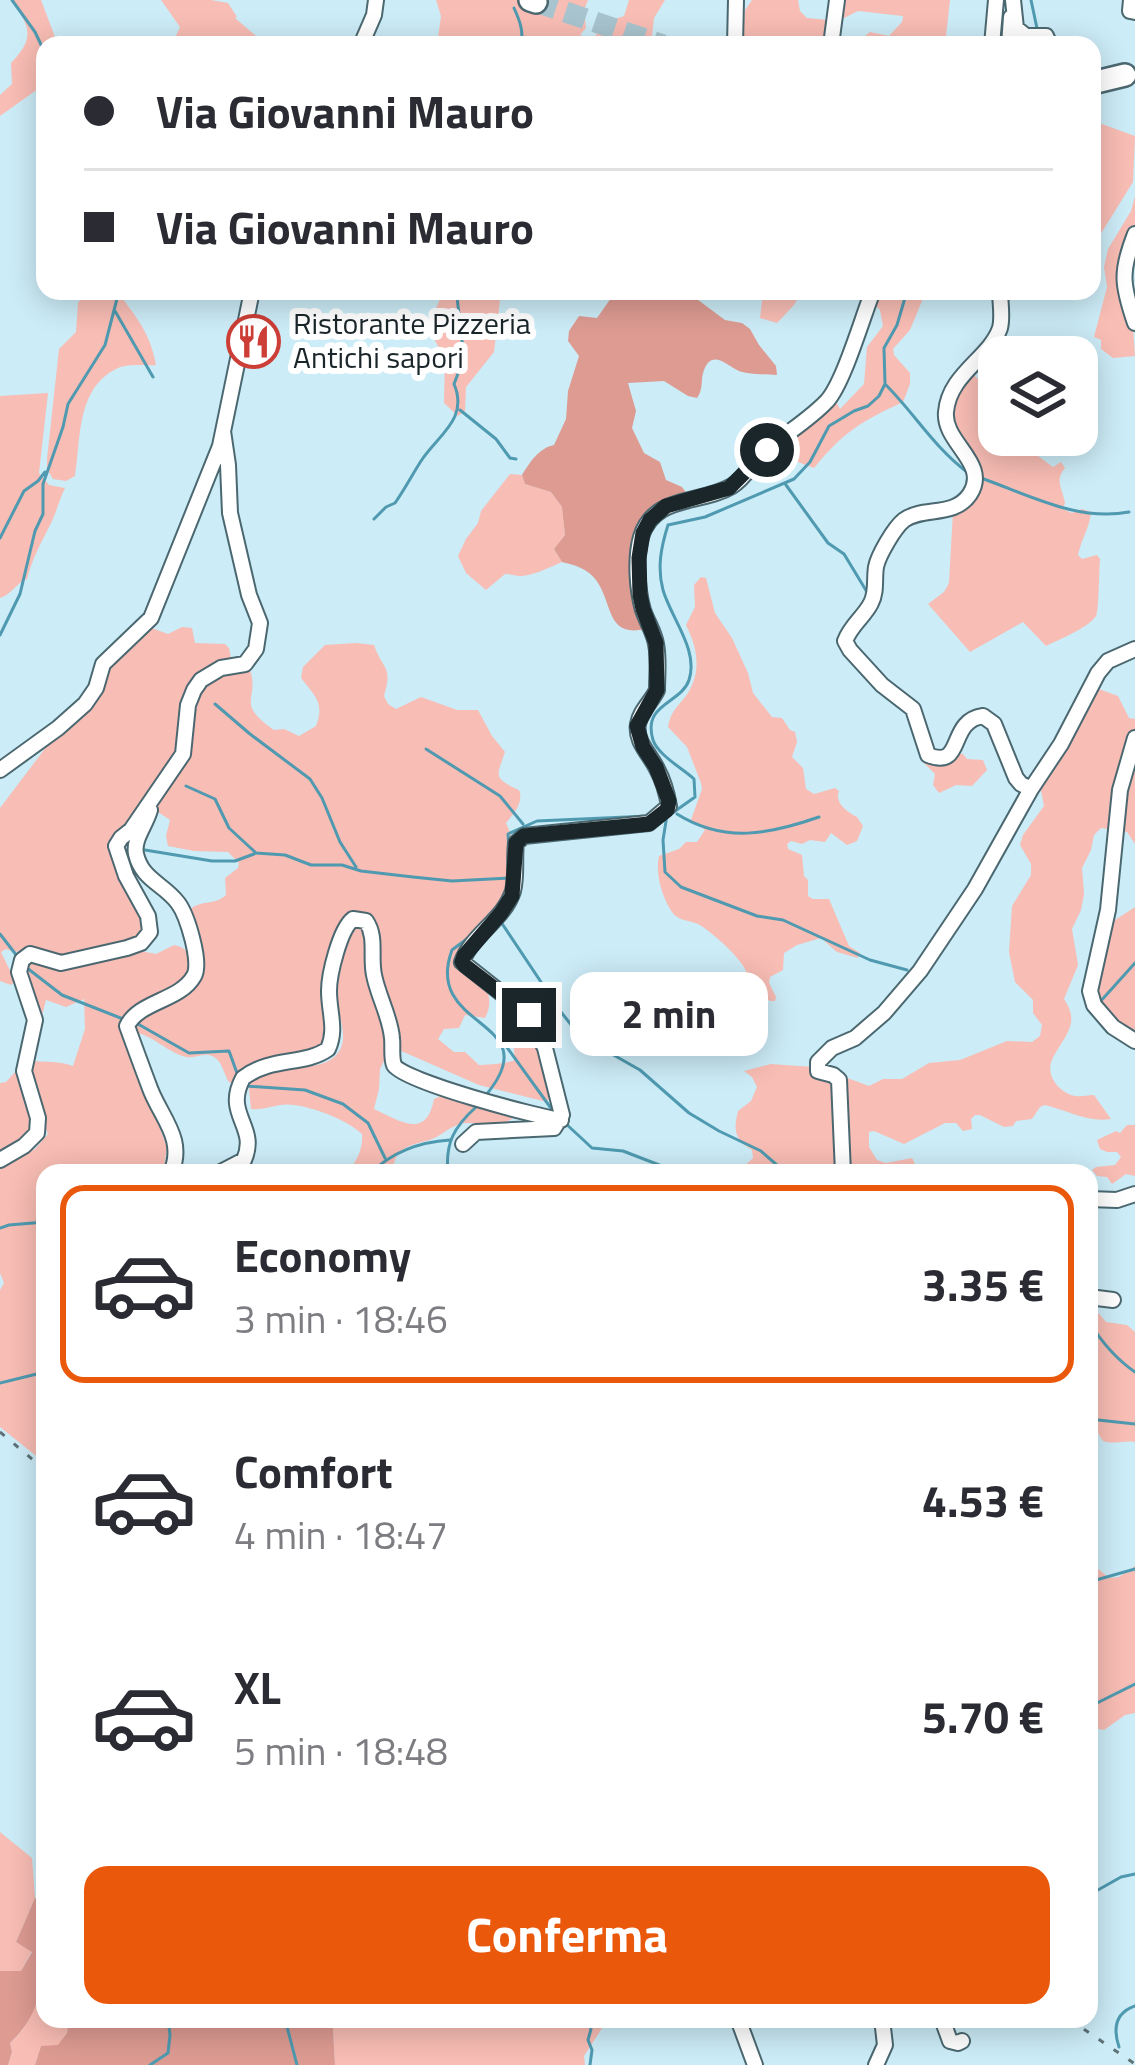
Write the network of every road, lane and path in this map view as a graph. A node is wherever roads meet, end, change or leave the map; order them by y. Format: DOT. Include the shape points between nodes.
graph roads {
  1 [pos="376,0"];
  2 [pos="736,0"];
  3 [pos="996,0"];
  4 [pos="1013,0"];
  5 [pos="1131,0"];
  6 [pos="836,5"];
  7 [pos="1135,12"];
  8 [pos="365,36"];
  9 [pos="735,36"];
  10 [pos="832,36"];
  11 [pos="993,36"];
  12 [pos="1010,36"];
  13 [pos="1033,36"];
  14 [pos="1125,75"];
  15 [pos="1101,81"];
  16 [pos="1135,235"];
  17 [pos="250,300"];
  18 [pos="870,300"];
  19 [pos="1000,300"];
  20 [pos="1135,323"];
  21 [pos="221,438"];
  22 [pos="1135,649"];
  23 [pos="1135,738"];
  24 [pos="0,770"];
  25 [pos="1031,789"];
  26 [pos="152,799"];
  27 [pos="1135,1041"];
  28 [pos="561,1120"];
  29 [pos="464,1144"];
  30 [pos="0,1160"];
  31 [pos="174,1164"];
  32 [pos="236,1164"];
  33 [pos="843,1164"];
  34 [pos="1135,1194"];
  35 [pos="1098,1199"];
  36 [pos="1098,1298"];
  37 [pos="1113,1300"];
  38 [pos="741,2028"];
  39 [pos="883,2028"];
  40 [pos="945,2028"];
  41 [pos="962,2041"];
  42 [pos="755,2065"];
  43 [pos="876,2065"];
  1 -- 8 [label="street"];
  2 -- 9 [label="street"];
  3 -- 11 [label="street"];
  4 -- 12 [label="street"];
  4 -- 13 [label="street" via="1016,28"];
  5 -- 7 [label="street"];
  6 -- 10 [label="street"];
  14 -- 15 [label="highway"];
  16 -- 20 [label="street" via="1123,267"];
  17 -- 21 [label="street"];
  18 -- 28 [label="street" via="826,401 739,481 666,506 643,533 640,595 656,643 657,690 637,726 669,801 661,816 524,836 516,843 512,896 464,956 465,966 529,1015"];
  19 -- 25 [label="street" via="1000,328 951,391 946,410 946,427 971,462 975,486 954,508 904,520 881,551 873,602 845,641 913,709 928,755 944,759 964,724 983,716 1016,778"];
  21 -- 24 [label="street" via="151,617 103,664 85,704"];
  21 -- 26 [label="street" via="230,513 260,622 256,649 245,664 220,668 194,690 183,754"];
  22 -- 25 [label="street" via="1098,673"];
  23 -- 27 [label="street" via="1090,991 1113,1027"];
  25 -- 33 [label="street" via="920,970 884,1013 818,1062 818,1071 838,1079"];
  26 -- 30 [label="street" via="116,846 150,932 127,948 61,962 30,954 22,960 35,1021 24,1071 37,1133"];
  26 -- 31 [label="street" via="137,858 182,908 197,958 189,982 128,1026 174,1138"];
  28 -- 29 [label="street" via="549,1130 476,1132"];
  28 -- 32 [label="street" via="397,1070 374,974 373,932 353,919 331,975 328,1049 243,1078 235,1101 249,1147"];
  34 -- 35 [label="street"];
  36 -- 37 [label="street"];
  38 -- 42 [label="street"];
  39 -- 43 [label="street"];
  40 -- 41 [label="street" via="950,2041"];
}
